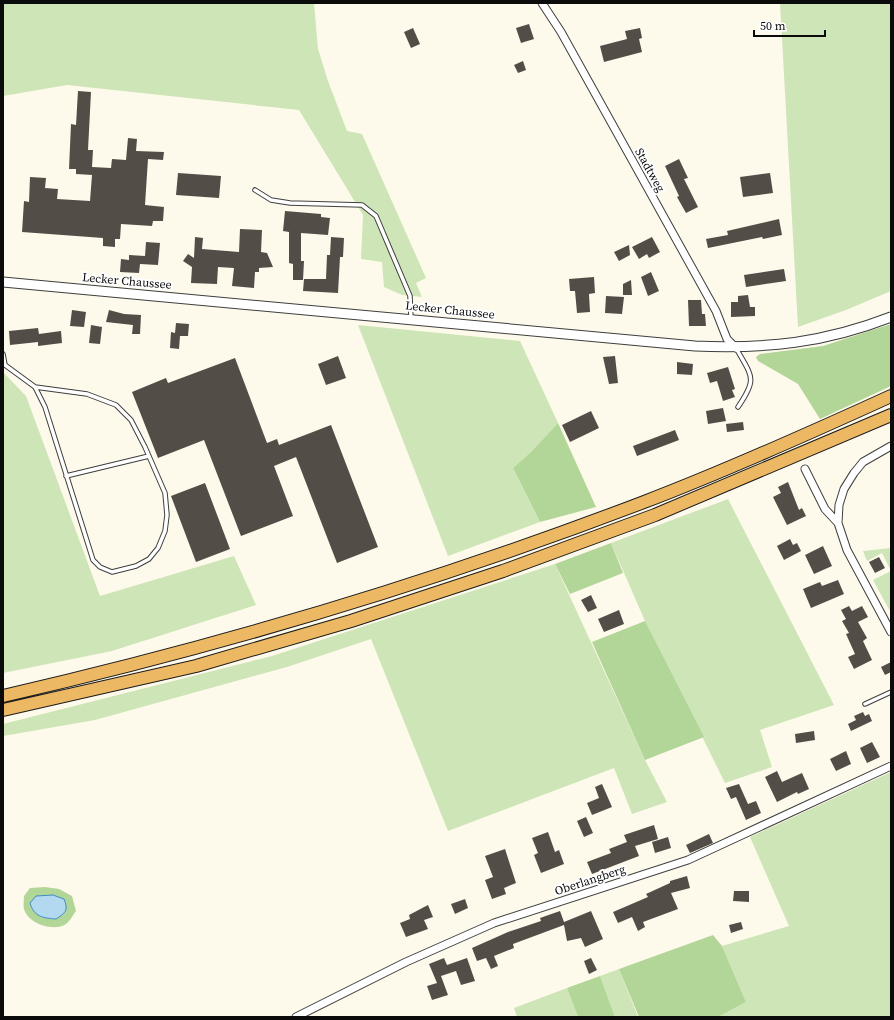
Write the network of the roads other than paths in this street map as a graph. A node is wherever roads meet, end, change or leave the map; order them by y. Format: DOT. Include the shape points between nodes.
graph roads {
  1 [pos="542,3"];
  2 [pos="255,190"];
  3 [pos="3,282"];
  4 [pos="891,317"];
  5 [pos="411,319"];
  6 [pos="736,348"];
  7 [pos="3,354"];
  8 [pos="35,387"];
  9 [pos="891,396"];
  10 [pos="738,407"];
  11 [pos="891,415"];
  12 [pos="891,446"];
  13 [pos="149,456"];
  14 [pos="805,469"];
  15 [pos="66,476"];
  16 [pos="838,523"];
  17 [pos="891,632"];
  18 [pos="891,692"];
  19 [pos="3,696"];
  20 [pos="865,704"];
  21 [pos="3,710"];
  22 [pos="891,766"];
  23 [pos="296,1017"];
  1 -- 6 [label="street, Stadtweg" via="561,32 716,311 727,339"];
  2 -- 5 [label="lane" via="271,200 362,205 371,210 376,216 410,296"];
  3 -- 5 [label="street, Lecker Chaussee"];
  4 -- 6 [label="street, Lecker Chaussee" via="864,328 801,343"];
  5 -- 6 [label="street, Lecker Chaussee"];
  6 -- 10 [label="lane" via="752,375 749,391"];
  7 -- 8 [label="lane" via="5,365"];
  8 -- 13 [label="lane" via="87,394 116,405 131,420"];
  8 -- 15 [label="lane" via="45,407"];
  9 -- 19 [label="highway" via="646,502 496,556 346,606 192,650"];
  11 -- 21 [label="highway" via="655,515 503,571 351,621 196,666"];
  12 -- 16 [label="street" via="863,462 854,473 839,505"];
  13 -- 15 [label="lane"];
  13 -- 15 [label="lane" via="165,493 167,515 164,531 158,548 149,559 136,566 112,572 100,568 93,560"];
  14 -- 16 [label="street" via="824,509"];
  16 -- 17 [label="street" via="847,550"];
  18 -- 20 [label="lane"];
  22 -- 23 [label="street, Oberlangberg" via="688,860 494,923 406,962"];
}
